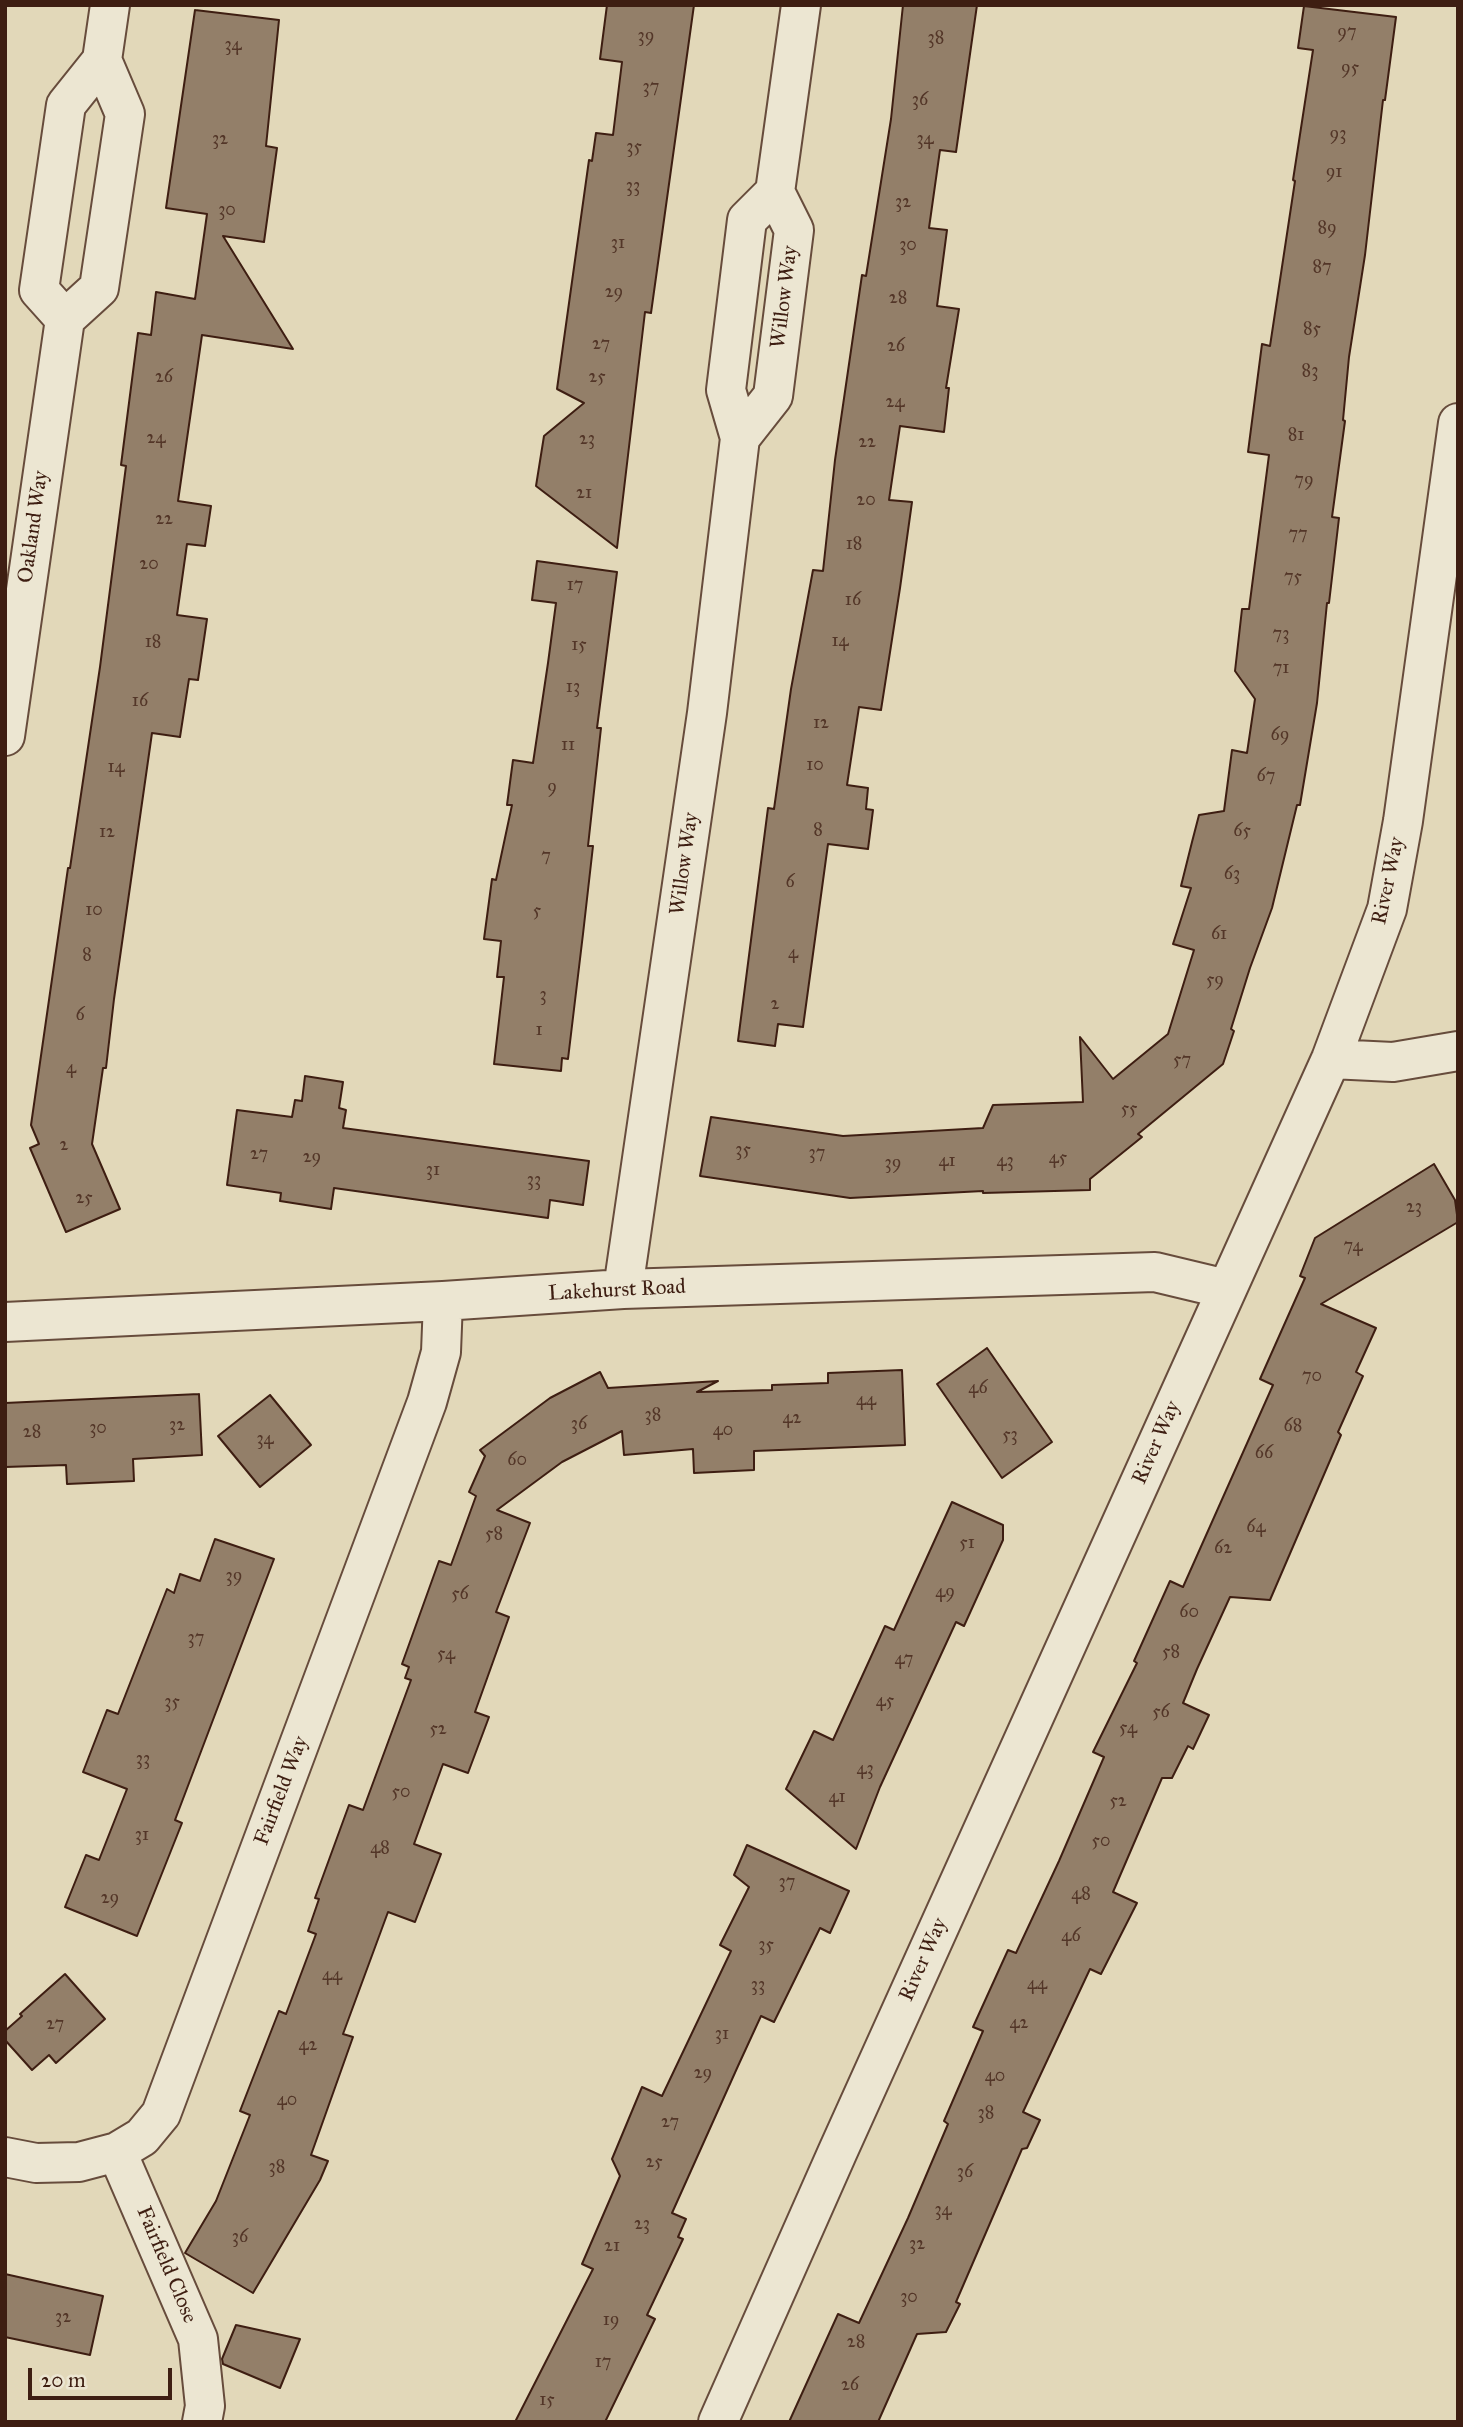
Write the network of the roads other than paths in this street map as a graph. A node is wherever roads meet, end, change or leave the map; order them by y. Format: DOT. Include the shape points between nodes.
graph roads {
  1 [pos="110,5"];
  2 [pos="801,5"];
  3 [pos="102,60"];
  4 [pos="65,319"];
  5 [pos="1458,423"];
  6 [pos="5,736"];
  7 [pos="1458,1051"];
  8 [pos="1331,1059"];
  9 [pos="623,1289"];
  10 [pos="1226,1289"];
  11 [pos="443,1301"];
  12 [pos="5,1322"];
  13 [pos="117,2152"];
  14 [pos="5,2157"];
  15 [pos="202,2422"];
  16 [pos="718,2422"];
  1 -- 3 [label="street"];
  2 -- 9 [label="street, Willow Way" via="775,192 794,230 773,396 740,438 707,713"];
  3 -- 4 [label="street" via="125,114 99,288"];
  3 -- 4 [label="street" via="66,105 39,290"];
  4 -- 6 [label="street, Oakland Way"];
  5 -- 8 [label="street, River Way" via="1387,909"];
  7 -- 8 [label="street" via="1394,1062"];
  8 -- 10 [label="street, River Way"];
  9 -- 10 [label="street, Lakehurst Road" via="1155,1272"];
  9 -- 11 [label="street, Lakehurst Road"];
  10 -- 16 [label="street, River Way"];
  11 -- 12 [label="street, Lakehurst Road"];
  11 -- 13 [label="street, Fairfield Way" via="441,1352 427,1402 161,2114 142,2137"];
  13 -- 14 [label="street, Fairfield Way" via="79,2162 36,2163"];
  13 -- 15 [label="street, Fairfield Close" via="198,2339 205,2406"];
}
